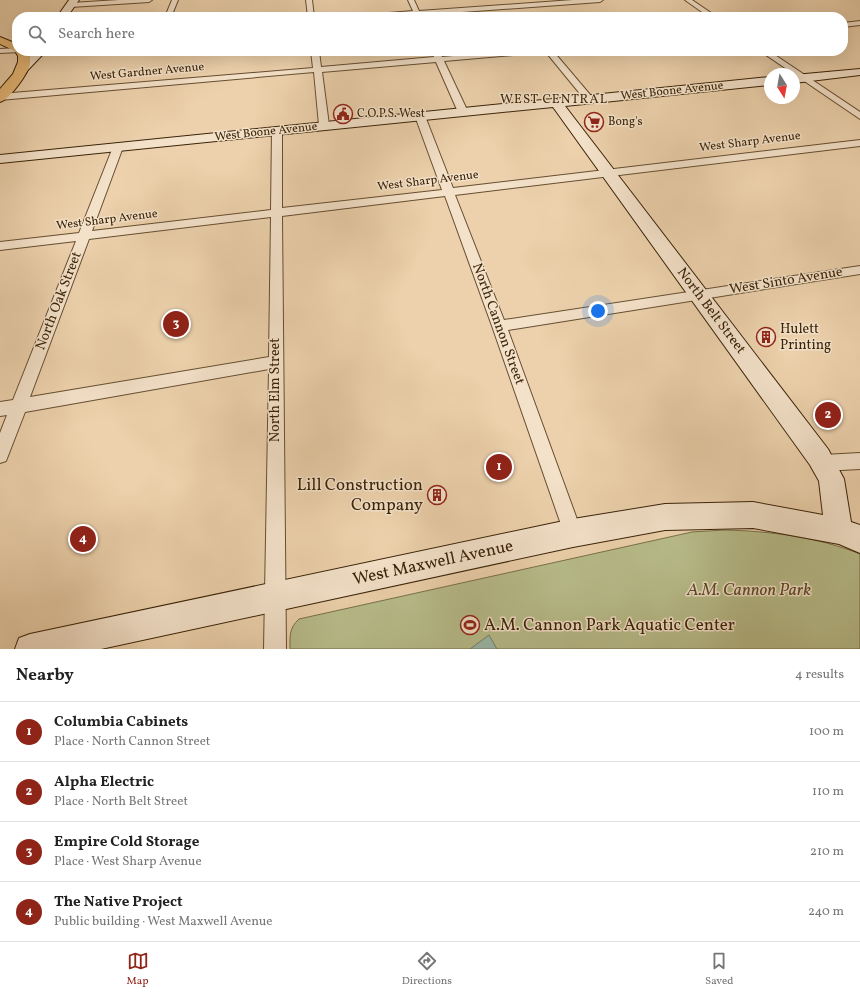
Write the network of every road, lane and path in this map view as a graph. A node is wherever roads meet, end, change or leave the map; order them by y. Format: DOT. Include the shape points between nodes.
graph roads {
  1 [pos="149,0"];
  2 [pos="175,0"];
  3 [pos="309,0"];
  4 [pos="411,0"];
  5 [pos="507,0"];
  6 [pos="600,0"];
  7 [pos="688,0"];
  8 [pos="73,3"];
  9 [pos="515,9"];
  10 [pos="66,12"];
  11 [pos="170,12"];
  12 [pos="310,12"];
  13 [pos="417,12"];
  14 [pos="466,12"];
  15 [pos="706,12"];
  16 [pos="860,23"];
  17 [pos="848,24"];
  18 [pos="24,56"];
  19 [pos="36,56"];
  20 [pos="316,56"];
  21 [pos="437,56"];
  22 [pos="475,56"];
  23 [pos="553,56"];
  24 [pos="770,56"];
  25 [pos="438,59"];
  26 [pos="786,68"];
  27 [pos="318,70"];
  28 [pos="21,71"];
  29 [pos="860,72"];
  30 [pos="800,78"];
  31 [pos="800,79"];
  32 [pos="764,82"];
  33 [pos="0,97"];
  34 [pos="589,99"];
  35 [pos="556,102"];
  36 [pos="463,112"];
  37 [pos="420,116"];
  38 [pos="860,116"];
  39 [pos="324,125"];
  40 [pos="277,130"];
  41 [pos="860,143"];
  42 [pos="118,147"];
  43 [pos="0,159"];
  44 [pos="607,172"];
  45 [pos="448,192"];
  46 [pos="276,213"];
  47 [pos="84,236"];
  48 [pos="0,246"];
  49 [pos="860,270"];
  50 [pos="698,294"];
  51 [pos="499,326"];
  52 [pos="275,362"];
  53 [pos="19,406"];
  54 [pos="0,409"];
  55 [pos="0,455"];
  56 [pos="860,461"];
  57 [pos="822,463"];
  58 [pos="573,533"];
  59 [pos="850,535"];
  60 [pos="275,597"];
  61 [pos="30,649"];
  62 [pos="275,649"];
  1 -- 8 [label="street"];
  2 -- 11 [label="street"];
  3 -- 12 [label="street"];
  4 -- 13 [label="street"];
  5 -- 9 [label="street"];
  6 -- 9 [label="street"];
  7 -- 15 [label="street"];
  8 -- 10 [label="street"];
  9 -- 14 [label="street"];
  16 -- 17 [label="street"];
  18 -- 28 [label="main road"];
  19 -- 28 [label="street"];
  20 -- 27 [label="street"];
  21 -- 25 [label="street"];
  22 -- 25 [label="street, West Gardner Avenue"];
  23 -- 34 [label="street"];
  24 -- 26 [label="street"];
  25 -- 27 [label="street, West Gardner Avenue"];
  25 -- 36 [label="street"];
  27 -- 33 [label="street, West Gardner Avenue"];
  27 -- 39 [label="street"];
  28 -- 33 [label="main road"];
  29 -- 30 [label="street"];
  31 -- 38 [label="street"];
  32 -- 34 [label="street, West Boone Avenue"];
  34 -- 35 [label="street, West Boone Avenue"];
  35 -- 36 [label="street, West Boone Avenue"];
  35 -- 44 [label="street, North Belt Street"];
  36 -- 37 [label="street, West Boone Avenue"];
  37 -- 39 [label="street, West Boone Avenue"];
  37 -- 45 [label="street, North Cannon Street"];
  39 -- 40 [label="street, West Boone Avenue"];
  40 -- 42 [label="street, West Boone Avenue"];
  40 -- 46 [label="street, North Elm Street"];
  41 -- 44 [label="street, West Sharp Avenue"];
  42 -- 43 [label="street, West Boone Avenue"];
  42 -- 47 [label="street, North Oak Street"];
  44 -- 45 [label="street, West Sharp Avenue"];
  44 -- 50 [label="street, North Belt Street"];
  45 -- 46 [label="street, West Sharp Avenue"];
  45 -- 51 [label="street, North Cannon Street"];
  46 -- 47 [label="street, West Sharp Avenue"];
  46 -- 52 [label="street, North Elm Street"];
  47 -- 48 [label="street, West Sharp Avenue"];
  47 -- 53 [label="street, North Oak Street"];
  49 -- 50 [label="street, West Sinto Avenue"];
  50 -- 51 [label="street, West Sinto Avenue"];
  50 -- 57 [label="street, North Belt Street"];
  51 -- 58 [label="street, North Cannon Street"];
  52 -- 53 [label="street"];
  52 -- 60 [label="street, North Elm Street"];
  53 -- 54 [label="street"];
  53 -- 55 [label="street, North Oak Street"];
  56 -- 57 [label="street"];
  57 -- 59 [label="street, North Belt Street" via="831,479"];
  58 -- 59 [label="street, West Maxwell Avenue" via="665,517 753,515"];
  58 -- 60 [label="street, West Maxwell Avenue"];
  60 -- 61 [label="street, West Maxwell Avenue"];
  60 -- 62 [label="street, North Elm Street"];
}
